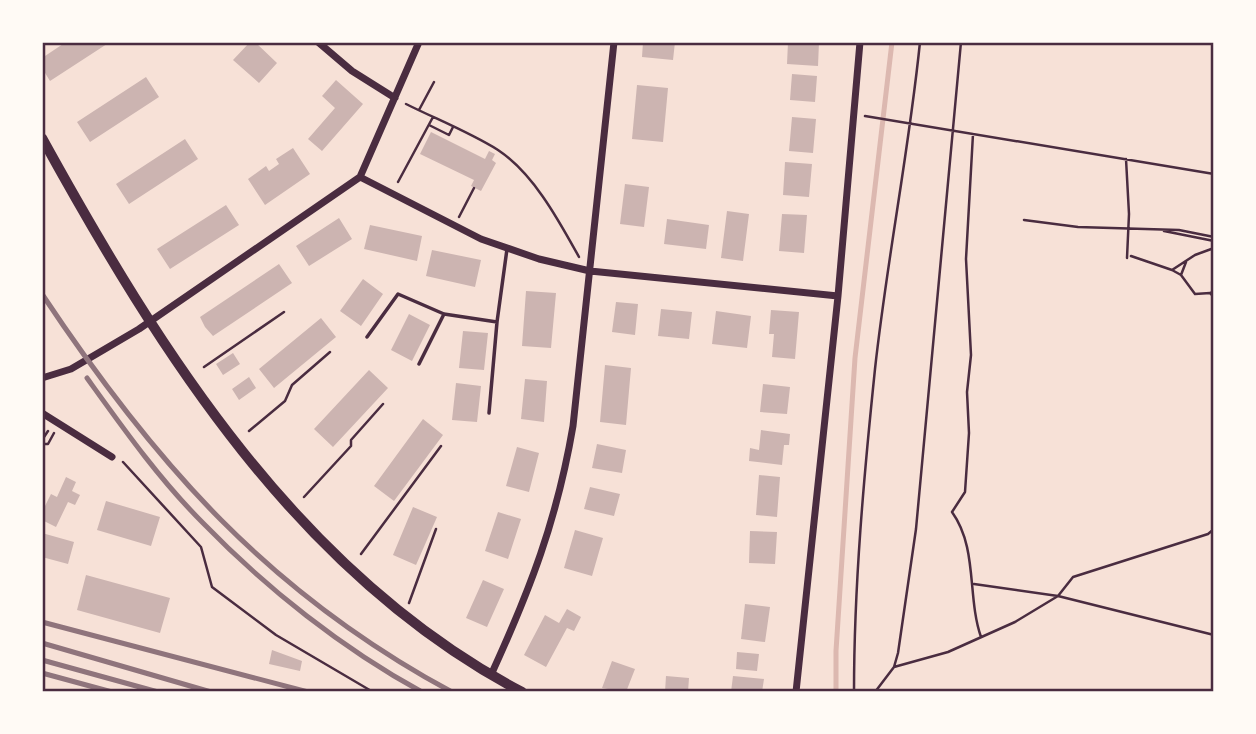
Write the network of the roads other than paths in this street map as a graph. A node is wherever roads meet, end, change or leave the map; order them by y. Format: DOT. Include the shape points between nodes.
graph roads {
  1 [pos="318,42"];
  2 [pos="419,42"];
  3 [pos="614,42"];
  4 [pos="860,42"];
  5 [pos="395,98"];
  6 [pos="42,138"];
  7 [pos="360,177"];
  8 [pos="507,249"];
  9 [pos="590,271"];
  10 [pos="838,296"];
  11 [pos="443,314"];
  12 [pos="151,320"];
  13 [pos="498,322"];
  14 [pos="367,337"];
  15 [pos="419,364"];
  16 [pos="42,378"];
  17 [pos="42,413"];
  18 [pos="489,414"];
  19 [pos="112,457"];
  20 [pos="491,676"];
  21 [pos="522,692"];
  22 [pos="796,692"];
  1 -- 5 [label="street"];
  2 -- 5 [label="street"];
  3 -- 9 [label="street"];
  4 -- 10 [label="street"];
  5 -- 7 [label="street"];
  6 -- 12 [label="street"];
  7 -- 8 [label="street"];
  7 -- 12 [label="street"];
  8 -- 9 [label="street"];
  8 -- 13 [label="lane"];
  9 -- 10 [label="street"];
  9 -- 20 [label="street" via="564,481 547,543"];
  10 -- 22 [label="street"];
  11 -- 13 [label="lane"];
  11 -- 14 [label="lane" via="398,294"];
  11 -- 15 [label="lane"];
  12 -- 16 [label="street" via="71,369"];
  12 -- 20 [label="street" via="254,469 292,513 375,592"];
  13 -- 18 [label="lane"];
  17 -- 19 [label="street"];
  20 -- 21 [label="street"];
}
